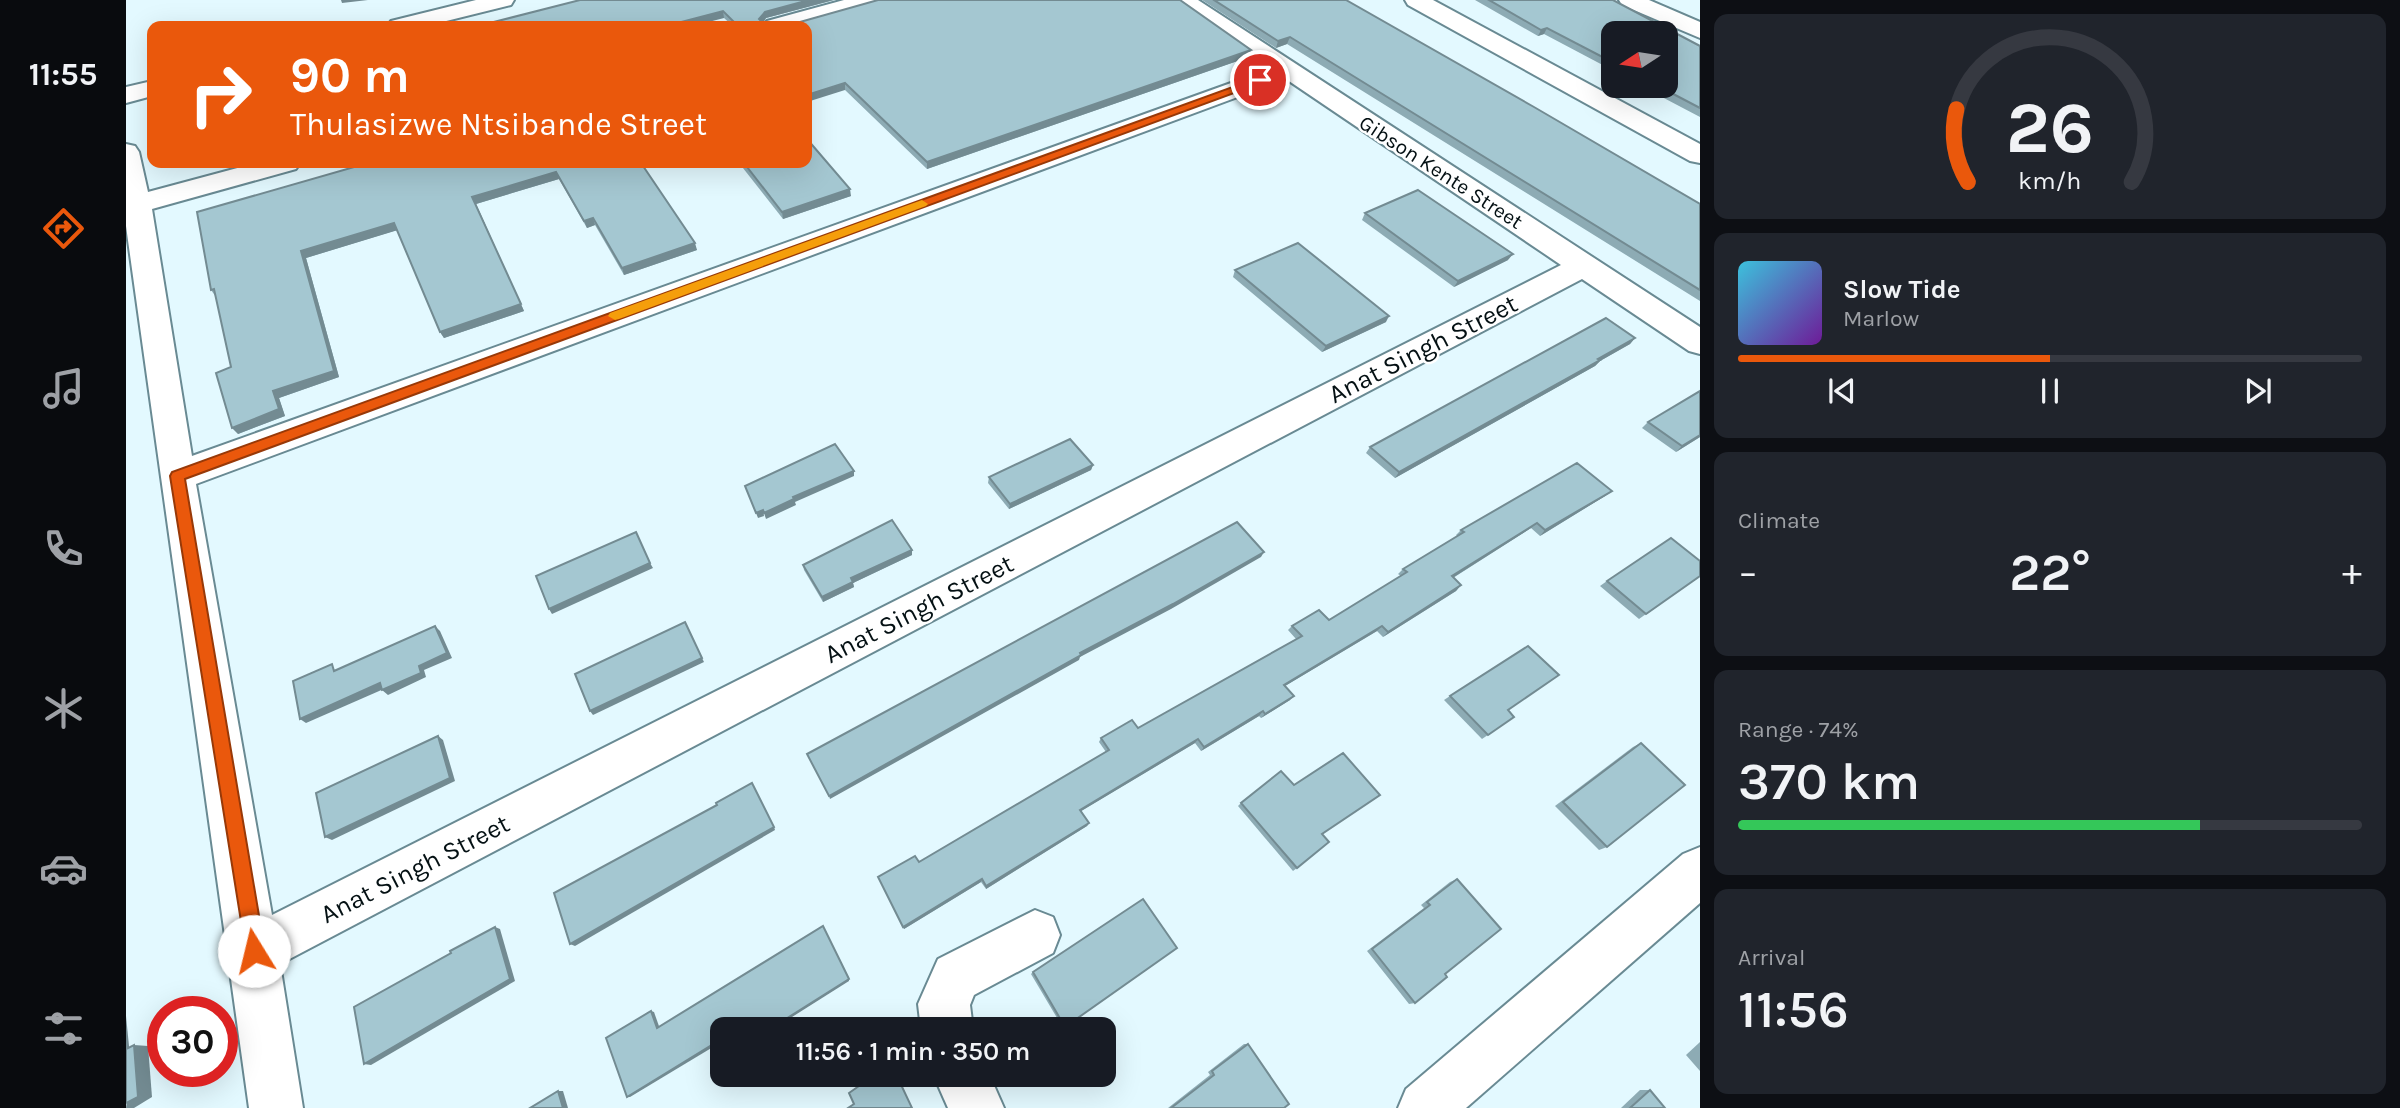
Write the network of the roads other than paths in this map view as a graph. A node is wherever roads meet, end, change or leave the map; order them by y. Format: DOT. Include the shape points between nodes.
graph roads {
  1 [pos="503,0"];
  2 [pos="869,0"];
  3 [pos="1183,0"];
  4 [pos="1416,0"];
  5 [pos="1630,0"];
  6 [pos="419,21"];
  7 [pos="793,21"];
  8 [pos="1700,31"];
  9 [pos="1286,71"];
  10 [pos="147,89"];
  11 [pos="126,95"];
  12 [pos="126,152"];
  13 [pos="1700,155"];
  14 [pos="268,168"];
  15 [pos="138,204"];
  16 [pos="1583,266"];
  17 [pos="1700,343"];
  18 [pos="177,476"];
  19 [pos="1700,871"];
  20 [pos="1035,935"];
  21 [pos="254,951"];
  22 [pos="946,1017"];
  23 [pos="966,1087"];
  24 [pos="276,1108"];
  25 [pos="977,1108"];
  26 [pos="1425,1108"];
  1 -- 6 [label="street"];
  2 -- 7 [label="street"];
  3 -- 9 [label="street, Gibson Kente Street"];
  4 -- 13 [label="street"];
  5 -- 8 [label="street" via="1685,14"];
  9 -- 16 [label="street, Gibson Kente Street"];
  9 -- 18 [label="street"];
  10 -- 11 [label="street"];
  12 -- 15 [label="street"];
  14 -- 15 [label="street"];
  15 -- 18 [label="street"];
  16 -- 17 [label="street, Gibson Kente Street"];
  16 -- 21 [label="street, Anat Singh Street"];
  18 -- 21 [label="street"];
  19 -- 26 [label="street"];
  20 -- 22 [label="street" via="957,977 944,1004"];
  21 -- 24 [label="street"];
  23 -- 25 [label="street"];
}
